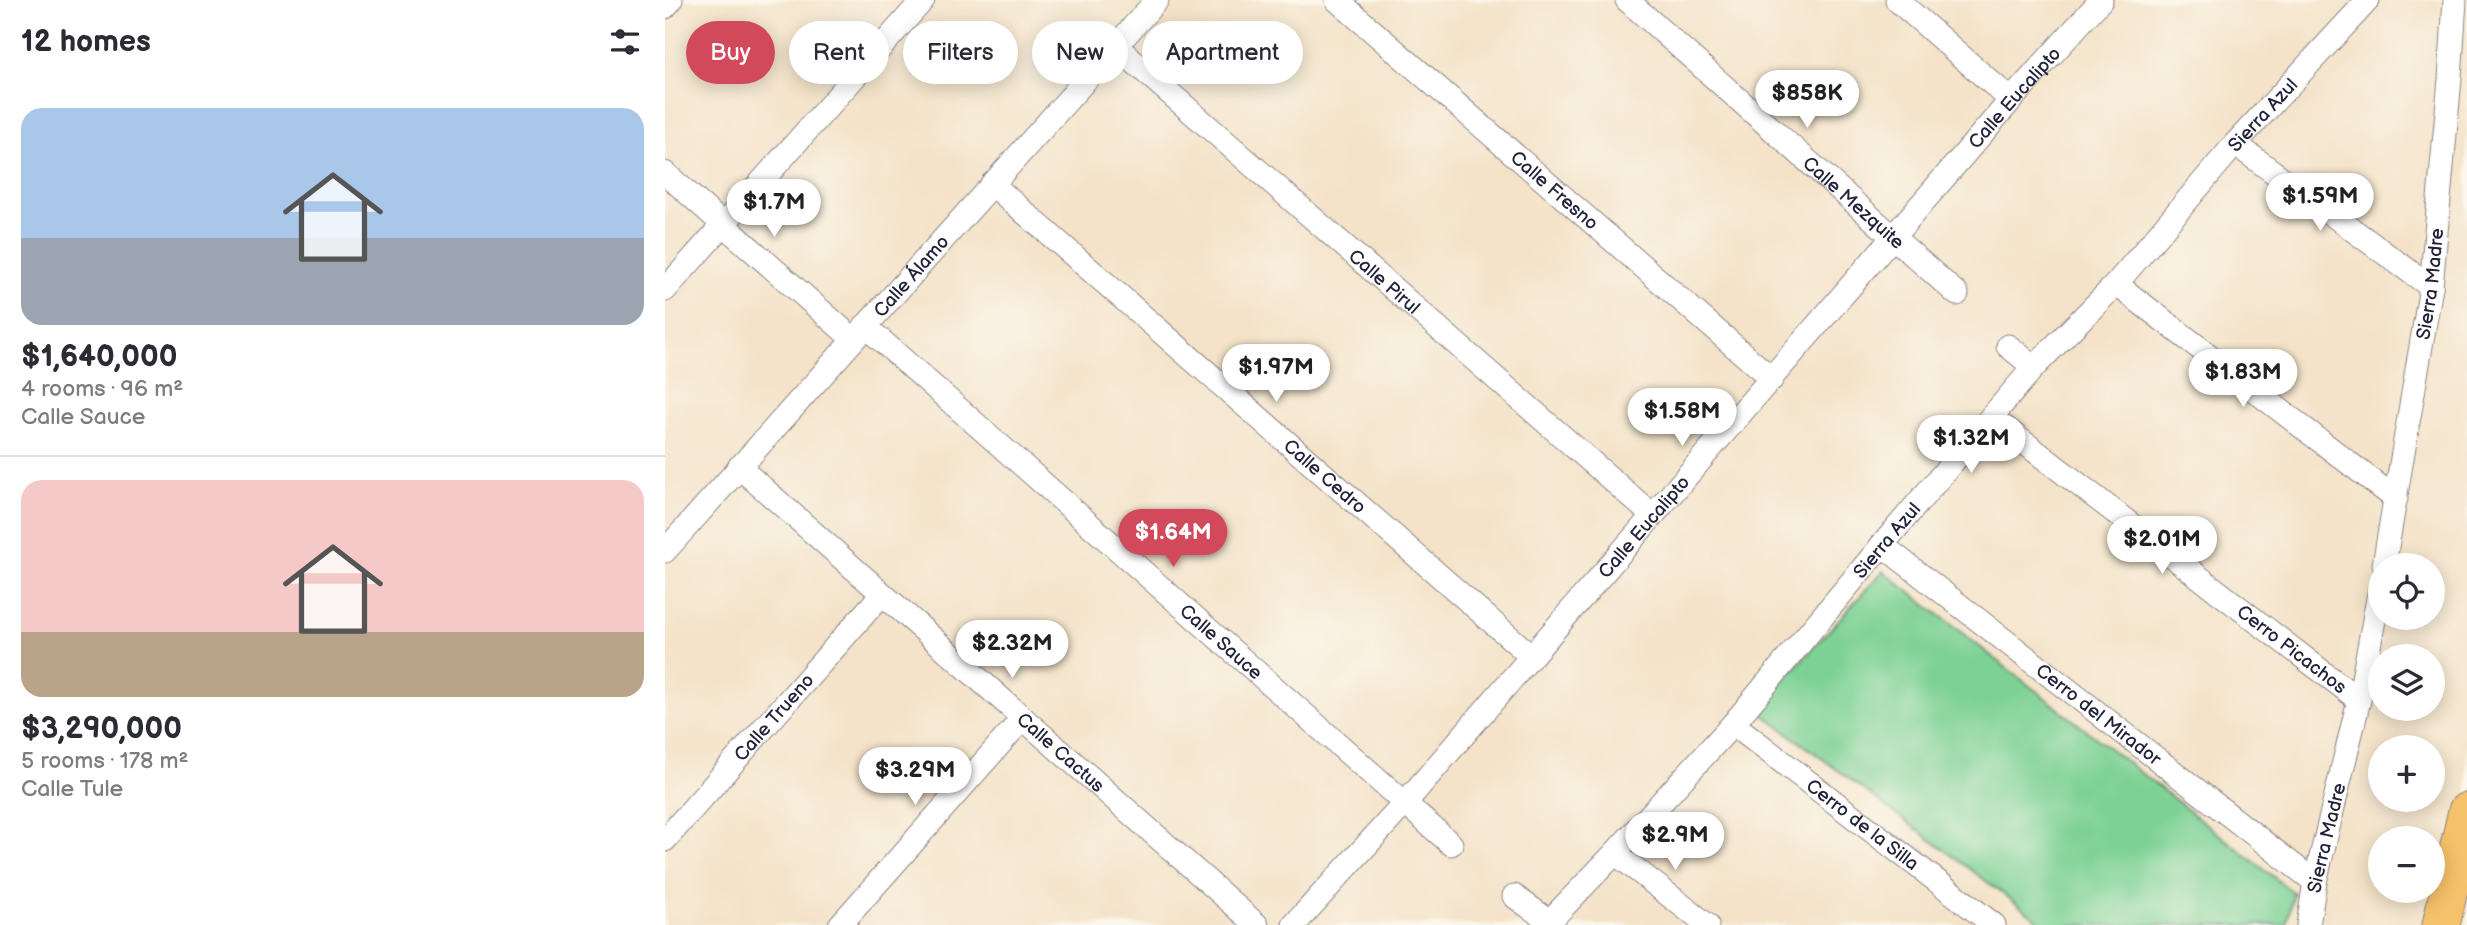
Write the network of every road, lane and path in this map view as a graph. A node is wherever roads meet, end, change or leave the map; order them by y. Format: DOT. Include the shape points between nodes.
graph roads {
  1 [pos="671,0"];
  2 [pos="923,0"];
  3 [pos="1157,0"];
  4 [pos="1337,0"];
  5 [pos="1627,0"];
  6 [pos="1897,0"];
  7 [pos="2101,0"];
  8 [pos="2368,0"];
  9 [pos="2455,0"];
  10 [pos="665,7"];
  11 [pos="1128,33"];
  12 [pos="1128,56"];
  13 [pos="1082,84"];
  14 [pos="2011,100"];
  15 [pos="2235,144"];
  16 [pos="665,173"];
  17 [pos="992,184"];
  18 [pos="723,224"];
  19 [pos="1894,236"];
  20 [pos="2116,284"];
  21 [pos="2431,286"];
  22 [pos="665,290"];
  23 [pos="1957,294"];
  24 [pos="859,332"];
  25 [pos="2008,346"];
  26 [pos="2035,367"];
  27 [pos="1772,379"];
  28 [pos="1991,417"];
  29 [pos="739,467"];
  30 [pos="2396,499"];
  31 [pos="1652,515"];
  32 [pos="1882,545"];
  33 [pos="665,551"];
  34 [pos="2386,553"];
  35 [pos="882,594"];
  36 [pos="2372,630"];
  37 [pos="1531,656"];
  38 [pos="2359,700"];
  39 [pos="1023,718"];
  40 [pos="1733,724"];
  41 [pos="1405,803"];
  42 [pos="2467,811"];
  43 [pos="665,840"];
  44 [pos="1451,844"];
  45 [pos="1615,853"];
  46 [pos="2315,882"];
  47 [pos="1514,896"];
  48 [pos="1547,923"];
  49 [pos="840,925"];
  50 [pos="1257,925"];
  51 [pos="1294,925"];
  52 [pos="1707,925"];
  53 [pos="1994,925"];
  54 [pos="2308,925"];
  55 [pos="2441,925"];
  1 -- 10 [label="street"];
  2 -- 18 [label="street"];
  3 -- 11 [label="street, Calle Álamo"];
  4 -- 27 [label="street, Calle Fresno"];
  5 -- 19 [label="street, Calle Mezquite"];
  6 -- 14 [label="street"];
  7 -- 14 [label="street, Calle Eucalipto"];
  8 -- 15 [label="street, Sierra Azul"];
  9 -- 21 [label="street, Sierra Madre"];
  12 -- 31 [label="street, Calle Pirul"];
  13 -- 17 [label="street, Calle Álamo"];
  14 -- 19 [label="street, Calle Eucalipto"];
  15 -- 20 [label="street, Sierra Azul"];
  15 -- 21 [label="street"];
  16 -- 18 [label="street, Calle Sauce"];
  17 -- 24 [label="street, Calle Álamo"];
  17 -- 37 [label="street, Calle Cedro"];
  18 -- 22 [label="street"];
  18 -- 24 [label="street, Calle Sauce"];
  19 -- 23 [label="street, Calle Mezquite"];
  19 -- 27 [label="street, Calle Eucalipto"];
  20 -- 26 [label="street, Sierra Azul"];
  20 -- 30 [label="street"];
  21 -- 30 [label="street, Sierra Madre"];
  24 -- 29 [label="street, Calle Álamo"];
  24 -- 41 [label="street, Calle Sauce"];
  25 -- 26 [label="street"];
  26 -- 28 [label="street, Sierra Azul"];
  27 -- 31 [label="street, Calle Eucalipto"];
  28 -- 32 [label="street, Sierra Azul"];
  28 -- 38 [label="street, Cerro Picachos"];
  29 -- 33 [label="street, Calle Álamo"];
  29 -- 35 [label="street, Calle Cactus"];
  30 -- 34 [label="street, Sierra Madre"];
  31 -- 37 [label="street, Calle Eucalipto"];
  32 -- 40 [label="street, Sierra Azul"];
  32 -- 46 [label="street, Cerro del Mirador"];
  35 -- 39 [label="street, Calle Cactus"];
  35 -- 43 [label="street, Calle Trueno"];
  36 -- 38 [label="street, Sierra Madre"];
  37 -- 41 [label="street, Calle Eucalipto"];
  38 -- 46 [label="street, Sierra Madre"];
  39 -- 49 [label="street"];
  39 -- 50 [label="street, Calle Cactus"];
  40 -- 45 [label="street, Sierra Azul"];
  40 -- 53 [label="street, Cerro de la Silla"];
  41 -- 44 [label="street, Calle Sauce"];
  41 -- 51 [label="street, Calle Eucalipto"];
  42 -- 55 [label="main road"];
  45 -- 48 [label="street, Sierra Azul"];
  45 -- 52 [label="street"];
  46 -- 54 [label="street, Sierra Madre"];
  47 -- 48 [label="street"];
}
